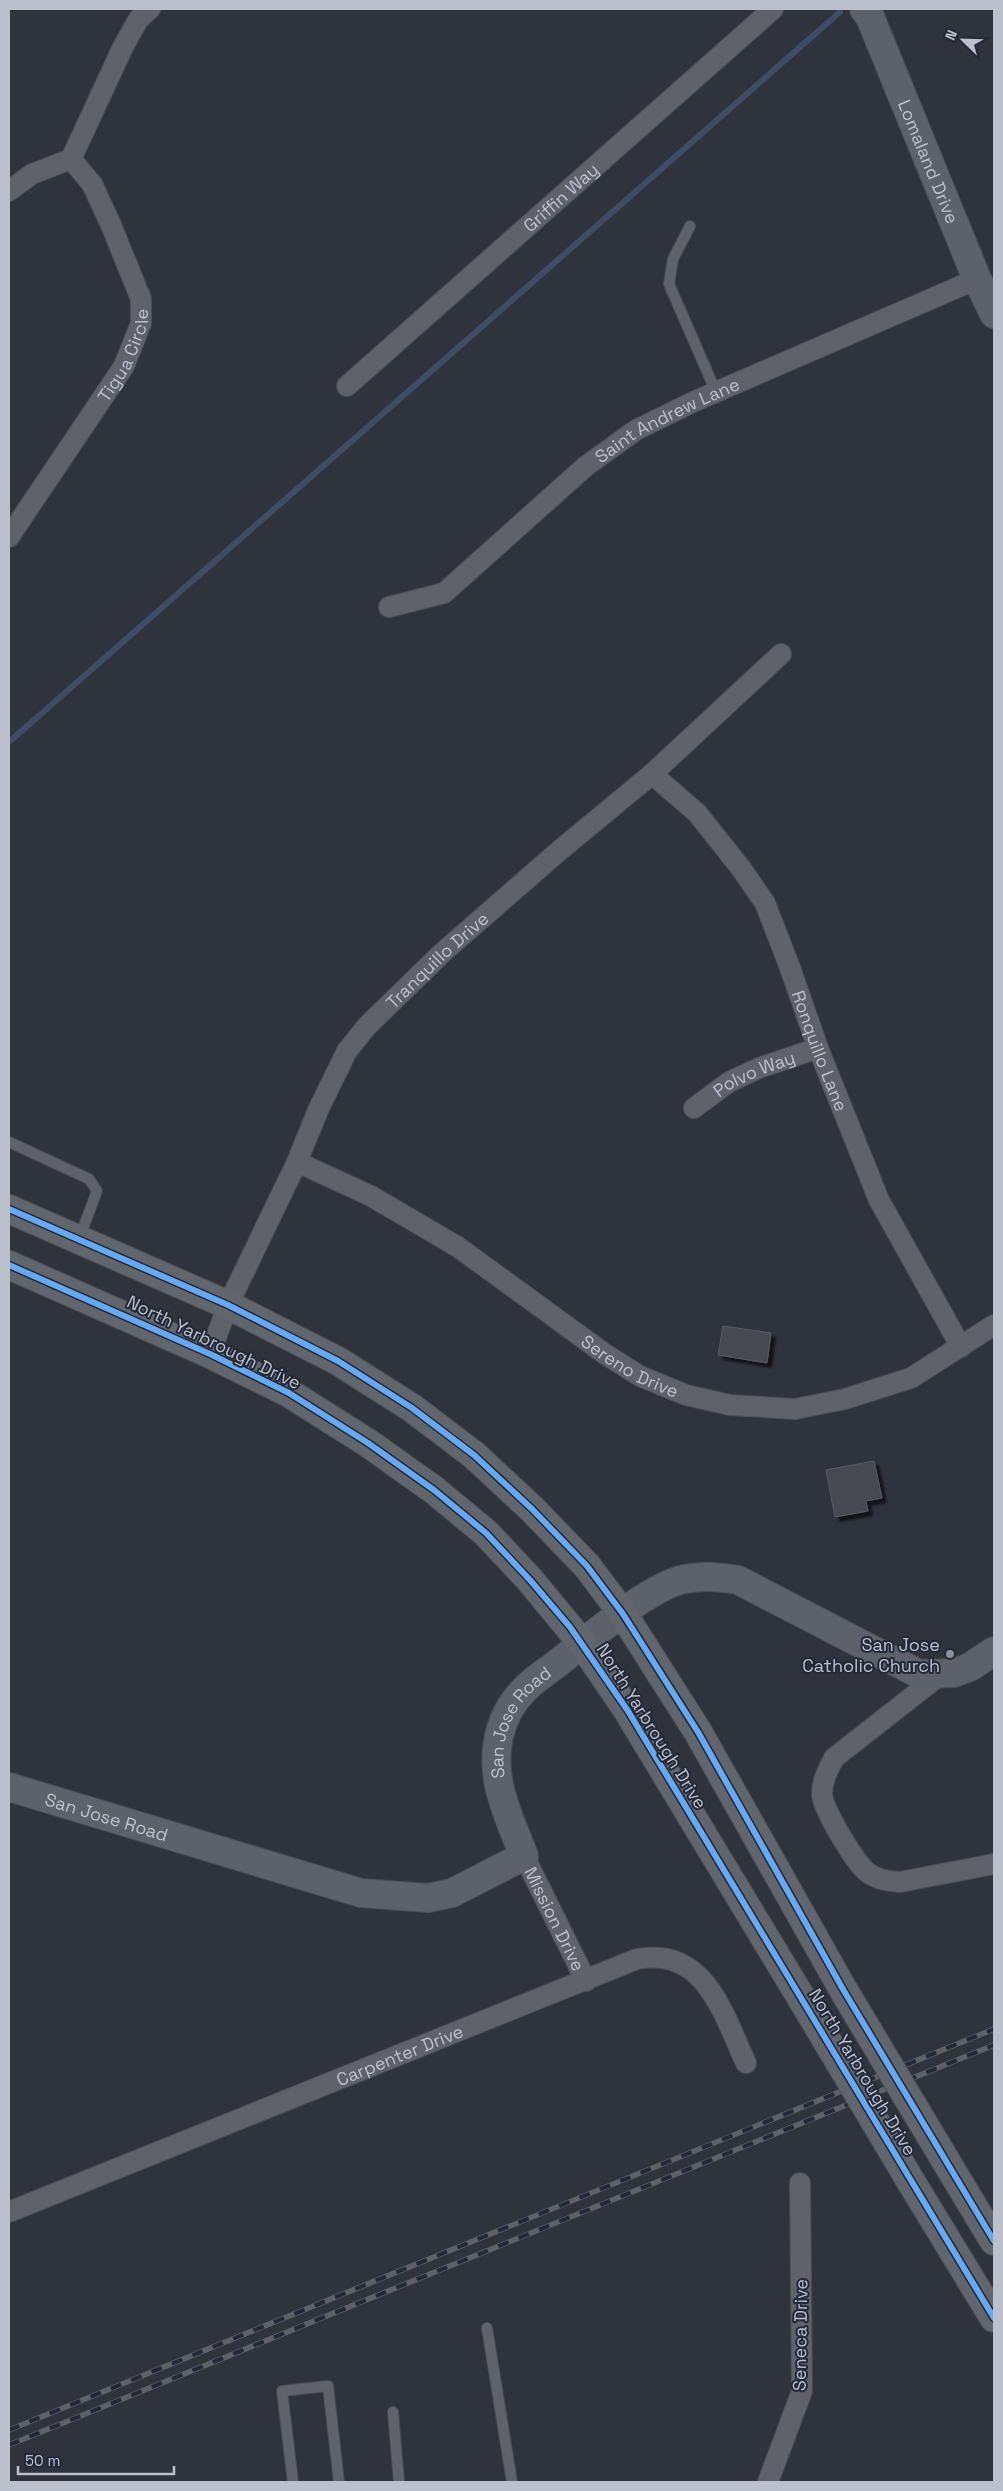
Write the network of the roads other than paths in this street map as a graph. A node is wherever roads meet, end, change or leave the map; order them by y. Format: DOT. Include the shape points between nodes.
graph roads {
  1 [pos="150,9"];
  2 [pos="773,9"];
  3 [pos="864,9"];
  4 [pos="72,159"];
  5 [pos="9,191"];
  6 [pos="690,226"];
  7 [pos="977,280"];
  8 [pos="994,314"];
  9 [pos="347,386"];
  10 [pos="716,392"];
  11 [pos="9,537"];
  12 [pos="389,607"];
  13 [pos="781,654"];
  14 [pos="652,774"];
  15 [pos="818,1048"];
  16 [pos="694,1108"];
  17 [pos="9,1142"];
  18 [pos="297,1162"];
  19 [pos="9,1208"];
  20 [pos="79,1238"];
  21 [pos="9,1264"];
  22 [pos="228,1305"];
  23 [pos="994,1325"];
  24 [pos="961,1347"];
  25 [pos="210,1354"];
  26 [pos="623,1614"];
  27 [pos="582,1644"];
  28 [pos="994,1651"];
  29 [pos="940,1675"];
  30 [pos="9,1787"];
  31 [pos="524,1856"];
  32 [pos="994,1864"];
  33 [pos="586,1981"];
  34 [pos="746,2063"];
  35 [pos="800,2183"];
  36 [pos="9,2212"];
  37 [pos="994,2241"];
  38 [pos="994,2318"];
  39 [pos="487,2328"];
  40 [pos="394,2412"];
  41 [pos="293,2482"];
  42 [pos="339,2482"];
  43 [pos="399,2482"];
  44 [pos="512,2482"];
  45 [pos="768,2482"];
  1 -- 4 [label="street" via="138,20"];
  2 -- 9 [label="street, Griffin Way"];
  3 -- 7 [label="street, Lomaland Drive"];
  4 -- 5 [label="street" via="32,174"];
  4 -- 11 [label="street, Tigua Circle" via="92,184 111,225 141,299 141,323 124,366"];
  6 -- 10 [label="lane" via="673,259 669,284"];
  7 -- 8 [label="street, Lomaland Drive"];
  7 -- 10 [label="street, Saint Andrew Lane"];
  10 -- 12 [label="street, Saint Andrew Lane" via="636,430 586,466 444,593"];
  13 -- 14 [label="street, Tranquillo Drive"];
  14 -- 15 [label="street, Ronquillo Lane" via="697,813 765,903"];
  14 -- 18 [label="street, Tranquillo Drive" via="442,953 367,1026 347,1052"];
  15 -- 16 [label="street, Polvo Way" via="729,1082"];
  15 -- 24 [label="street, Ronquillo Lane" via="879,1200"];
  17 -- 20 [label="lane" via="89,1179 97,1191"];
  18 -- 22 [label="street, Tranquillo Drive"];
  18 -- 24 [label="street, Sereno Drive" via="371,1196 458,1247 605,1354 640,1376 686,1395 730,1405 795,1410 845,1400 911,1378"];
  19 -- 20 [label="main road, North Yarbrough Drive"];
  20 -- 22 [label="main road, North Yarbrough Drive"];
  21 -- 25 [label="main road, North Yarbrough Drive"];
  22 -- 25 [label="street, Tranquillo Drive"];
  22 -- 26 [label="main road, North Yarbrough Drive" via="338,1361 412,1408 474,1455 587,1566"];
  23 -- 24 [label="street, Sereno Drive"];
  25 -- 27 [label="main road, North Yarbrough Drive" via="289,1393 434,1490 486,1533 530,1580"];
  26 -- 27 [label="street, San Jose Road"];
  26 -- 29 [label="street, San Jose Road" via="657,1590 684,1579 714,1576 738,1580 902,1667 919,1674"];
  26 -- 37 [label="main road, North Yarbrough Drive, bridge" via="698,1732 844,1991"];
  27 -- 31 [label="street, San Jose Road" via="524,1689 513,1703 499,1734 497,1779"];
  27 -- 38 [label="main road, North Yarbrough Drive, bridge" via="628,1711"];
  28 -- 29 [label="street, San Jose Road" via="970,1667"];
  29 -- 32 [label="street" via="834,1758 824,1777 825,1811 865,1871 886,1881 900,1882"];
  30 -- 31 [label="street, San Jose Road" via="361,1893 428,1898 452,1893"];
  31 -- 33 [label="street, Mission Drive"];
  33 -- 34 [label="street, Carpenter Drive" via="651,1957 672,1959 694,1970 712,1991"];
  33 -- 36 [label="street, Carpenter Drive"];
  35 -- 45 [label="street, Seneca Drive" via="802,2391"];
  39 -- 44 [label="lane"];
  40 -- 43 [label="lane"];
  41 -- 42 [label="lane" via="282,2391 328,2386"];
}
